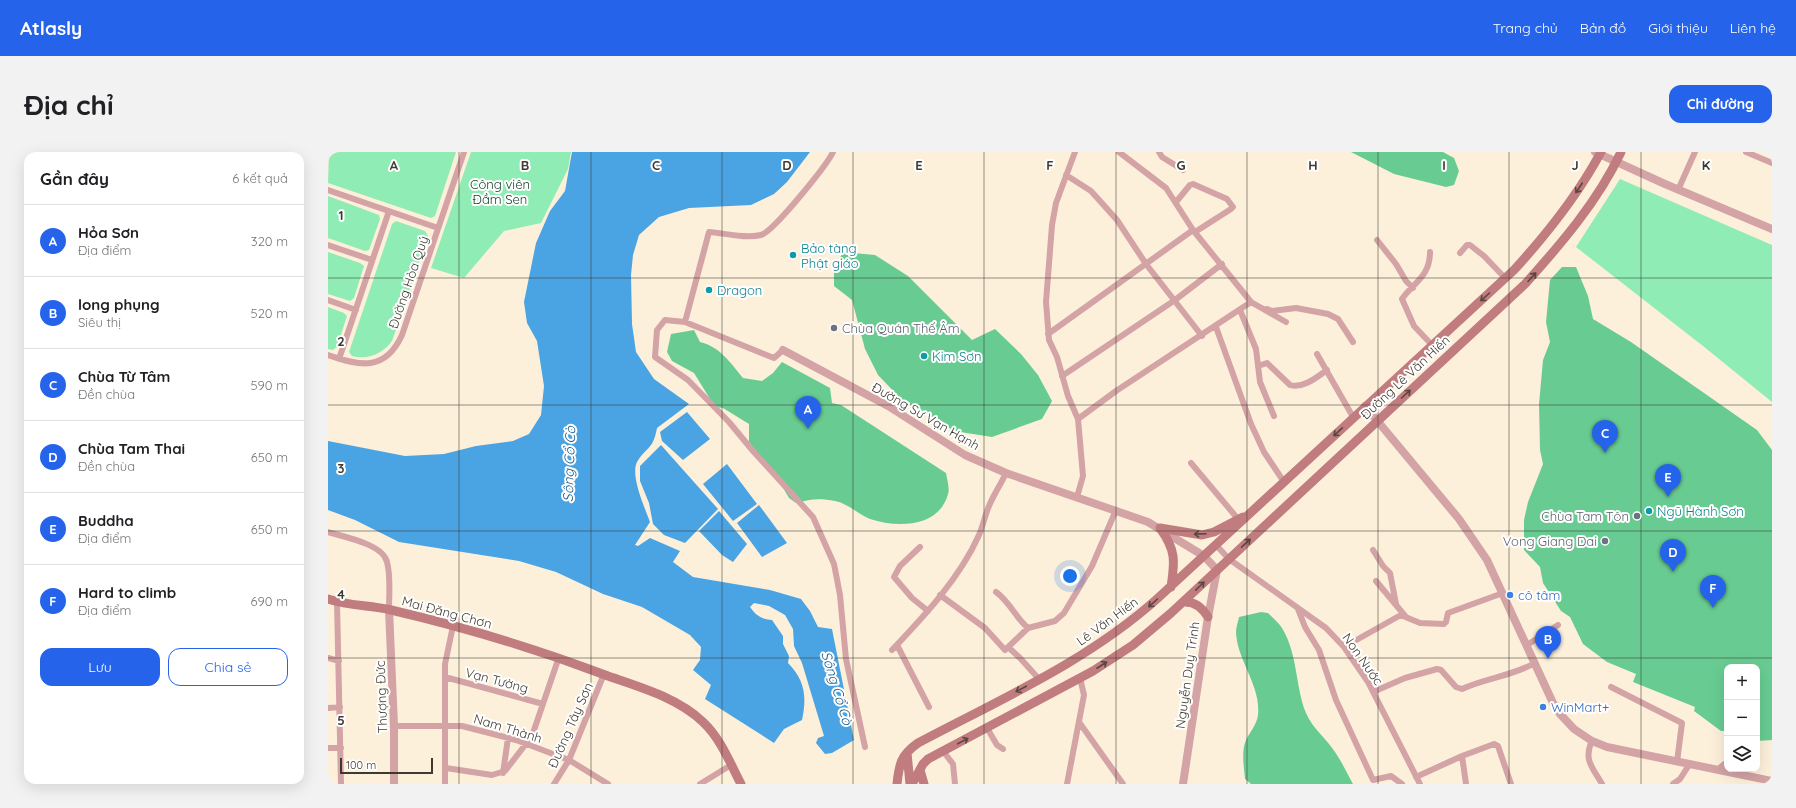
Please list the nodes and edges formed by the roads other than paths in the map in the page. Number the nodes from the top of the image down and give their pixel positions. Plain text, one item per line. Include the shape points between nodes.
1 (464, 152) edge
2 (833, 152) edge
3 (1075, 152) edge
4 (1119, 152) edge
5 (1159, 152) edge
6 (1621, 152) edge
7 (1695, 152) edge
8 (1746, 152) edge
9 (1598, 153) edge
10 (1616, 162) junction
11 (1772, 163) edge
12 (1183, 170) dead end
13 (1066, 174) junction
14 (328, 190) edge
15 (1678, 190) junction
16 (1176, 202) junction
17 (389, 211) junction
18 (438, 228) junction
19 (1772, 229) edge
20 (1194, 231) junction
21 (1377, 240) dead end
22 (328, 245) edge
23 (1430, 252) dead end
24 (1460, 253) dead end
25 (372, 260) junction
26 (1146, 264) junction
27 (1222, 264) junction
28 (1506, 278) junction
29 (1413, 288) junction
30 (328, 300) edge
31 (1175, 300) junction
32 (1251, 302) junction
33 (1261, 308) junction
34 (356, 310) junction
35 (1240, 310) junction
36 (685, 322) junction
37 (1286, 322) dead end
38 (1216, 327) junction
39 (1048, 334) junction
40 (1202, 336) junction
41 (1353, 342) dead end
42 (1432, 345) junction
43 (783, 350) joint
44 (1317, 354) dead end
45 (328, 355) edge
46 (339, 359) junction
47 (1258, 366) junction
48 (1327, 370) junction
49 (1062, 376) junction
50 (1365, 406) junction
51 (1274, 416) dead end
52 (1353, 417) junction
53 (1078, 419) junction
54 (1377, 420) junction
55 (1191, 463) dead end
56 (1006, 473) junction
57 (1284, 482) junction
58 (1076, 496) junction
59 (1116, 510) junction
60 (1249, 514) junction
61 (1238, 519) junction
62 (1160, 528) junction
63 (328, 532) edge
64 (1216, 545) junction
65 (920, 547) dead end
66 (1373, 550) dead end
67 (1204, 556) junction
68 (1229, 559) junction
69 (1217, 570) junction
70 (1376, 581) dead end
71 (1171, 587) junction
72 (996, 592) dead end
73 (1503, 593) junction
74 (940, 595) junction
75 (332, 600) edge
76 (1183, 602) junction
77 (1396, 604) junction
78 (389, 609) junction
79 (1298, 609) junction
80 (928, 611) junction
81 (1208, 617) junction
82 (1407, 617) junction
83 (1558, 624) dead end
84 (453, 626) junction
85 (1028, 628) junction
86 (1527, 645) junction
87 (1008, 647) junction
88 (1344, 647) junction
89 (559, 657) junction
90 (328, 658) edge
91 (339, 661) junction
92 (1535, 663) junction
93 (604, 674) junction
94 (445, 677) junction
95 (1080, 678) junction
96 (1039, 679) junction
97 (1611, 687) dead end
98 (1373, 692) junction
99 (543, 704) junction
100 (340, 707) junction
101 (929, 707) dead end
102 (328, 708) edge
103 (1079, 722) junction
104 (394, 726) junction
105 (445, 727) junction
106 (987, 728) junction
107 (508, 738) junction
108 (1592, 741) junction
109 (526, 744) junction
110 (865, 747) dead end
111 (328, 748) edge
112 (341, 748) junction
113 (1002, 749) dead end
114 (943, 751) junction
115 (907, 753) junction
116 (1462, 756) junction
117 (569, 760) junction
118 (1677, 762) junction
119 (1724, 764) edge
120 (731, 765) junction
121 (1689, 765) junction
122 (446, 768) junction
123 (920, 770) junction
124 (1717, 770) junction
125 (503, 773) junction
126 (1416, 777) junction
127 (1768, 782) edge
128 (341, 784) edge
129 (394, 784) edge
130 (445, 784) edge
131 (554, 784) edge
132 (608, 784) edge
133 (700, 784) edge
134 (741, 784) edge
135 (897, 784) edge
136 (911, 784) edge
137 (924, 784) edge
138 (955, 784) edge
139 (1067, 784) edge
140 (1124, 784) edge
141 (1183, 784) edge
142 (1402, 784) edge
143 (1420, 784) edge
144 (1466, 784) edge
145 (1511, 784) edge
146 (1602, 784) edge
147 (1673, 784) edge

1 - 18 street, Đường Hòa Quý
2 - 36 street via 820,174 762,235 741,236 709,232
3 - 13 street
4 - 16 street via 1166,188
5 - 12 street via 1162,157
6 - 10 main road, Đường Lê Văn Hiến
7 - 15 street
8 - 11 street
9 - 10 street
9 -> 28 main road, Đường Lê Văn Hiến via 1576,192 1545,236
10 - 15 street
54 -> 10 main road, Đường Lê Văn Hiến via 1526,284 1559,247
13 - 26 street via 1091,191 1117,220
13 - 39 street via 1052,225 1046,302
14 - 17 street
15 - 19 street
16 - 20 street
16 - 20 street via 1193,184 1231,202 1232,209
17 - 18 street
17 - 25 street
18 - 46 street, Đường Hòa Quý via 396,347 387,356 369,364 356,364
20 - 26 street
20 - 27 street
21 - 29 street
22 - 25 street
23 - 29 street via 1429,264 1421,280
24 - 28 street via 1470,245
25 - 34 street
26 - 31 street
26 - 39 street
27 - 31 street
27 - 32 street
28 -> 42 main road, Đường Lê Văn Hiến
29 - 42 street via 1402,299 1414,326
30 - 34 street
31 - 40 street
31 - 49 street
32 - 33 street
32 - 35 street
33 - 37 street
33 - 41 street via 1272,311 1296,308 1328,314 1338,319
34 - 46 street
35 - 38 street
35 - 47 street via 1254,342
36 - 43 street, Đường Sư Vạn Hạnh via 774,358
36 - 110 street via 665,320 657,330 655,357 688,380 813,516 834,564 840,595 846,659
38 - 40 street
38 - 57 street via 1251,424 1264,452
39 - 49 street
40 - 53 street
42 - 50 main road, Đường Lê Văn Hiến
43 - 56 street, Đường Sư Vạn Hạnh via 888,406 965,455
44 - 48 street
45 - 46 street, Đường Hòa Quý
47 - 48 street via 1267,363 1295,387 1308,383
47 - 51 street via 1261,388
48 - 52 street
49 - 53 street
50 - 52 main road, Đường Lê Văn Hiến
50 - 54 street
52 -> 57 main road, Đường Lê Văn Hiến
53 - 58 street via 1083,476
68 -> 54 main road, Đường Lê Văn Hiến
54 - 73 street via 1459,519 1487,560
55 - 61 street
56 - 58 street, Đường Sư Vạn Hạnh
56 - 74 street via 989,505 980,534
57 - 60 main road, Lê Văn Hiến
58 - 59 street, Đường Sư Vạn Hạnh
59 - 62 street, Đường Sư Vạn Hạnh
59 - 85 street via 1092,566 1064,613 1055,621
60 - 61 main road
60 - 64 main road, Lê Văn Hiến
61 -> 62 main road via 1214,532 1202,535
62 - 67 street, Đường Sư Vạn Hạnh
62 - 71 main road via 1170,542 1175,562
63 - 78 street via 367,544 380,551 386,558
64 - 67 main road, Lê Văn Hiến
64 - 68 street, Non Nước
65 - 80 street via 900,566 894,577 912,598
66 - 77 street via 1382,566 1390,573
67 - 69 street, Đường Sư Vạn Hạnh
67 - 71 main road, Lê Văn Hiến
68 - 69 main road, Đường Lê Văn Hiến
68 - 79 street, Non Nước
76 -> 69 main road, Đường Lê Văn Hiến
69 - 81 street, Nguyễn Duy Trinh
70 - 77 street
71 -> 96 main road, Lê Văn Hiến via 1115,634
72 - 85 street via 1006,600 1015,615
73 - 82 street via 1448,613 1444,624 1420,623
73 - 86 street
74 - 80 street
74 - 87 street via 984,628 1005,650
75 - 78 main road, Mai Đăng Chơn
75 - 91 street
76 - 81 main road via 1198,606
95 -> 76 main road via 1133,645
77 - 82 street
78 - 84 main road, Mai Đăng Chơn
78 - 104 street, Thượng Đức
79 - 88 street, Non Nước via 1326,628
79 - 142 street via 1319,650 1336,700 1373,780 1391,776
80 - 101 street via 894,648
81 - 141 street, Nguyễn Duy Trinh
82 - 88 street via 1399,616
83 - 86 street
84 - 89 main road, Mai Đăng Chơn
84 - 94 street, Vạn Tường via 445,664
85 - 87 street
86 - 92 street
87 - 96 street
88 - 98 street, Non Nước
89 - 93 main road, Mai Đăng Chơn
89 - 99 street
90 - 91 street
91 - 100 street
92 - 98 street via 1520,671 1462,689 1456,687 1441,670 1437,670 1405,678
92 - 108 street via 1560,714 1574,729
93 - 117 street, Đường Tây Sơn
93 - 120 main road, Mai Đăng Chơn via 649,690 691,713 717,738
94 - 99 street, Vạn Tường
94 - 105 street, Vạn Tường
95 - 103 street via 1084,695
95 - 106 main road
96 -> 115 main road, Lê Văn Hiến via 918,743
97 - 118 street via 1682,723
98 - 126 street, Non Nước
99 - 109 street via 532,736
100 - 102 street
100 - 112 street
103 - 139 street
103 - 140 street
104 - 105 street, Nam Thành
104 - 129 street, Thượng Đức
105 - 107 street, Nam Thành via 462,726
105 - 122 street, Vạn Tường
106 - 113 street
114 -> 106 main road
107 - 109 street, Nam Thành
107 - 125 street
108 - 118 street via 1607,747
108 - 146 street via 1587,751 1589,762
109 - 117 street, Nam Thành
109 - 125 street
111 - 112 street
112 - 128 street
114 - 123 main road via 928,759
114 - 138 street via 953,764
115 - 135 main road via 899,764
115 - 136 main road
116 - 126 street
116 - 144 street
116 - 145 street via 1496,745
117 - 131 street, Đường Tây Sơn
117 - 132 street, Nam Thành
118 - 121 street
119 - 124 street
120 - 133 street
120 - 134 main road, Mai Đăng Chơn
121 - 124 street
121 - 147 street via 1680,779
122 - 125 street via 487,775
122 - 130 street, Vạn Tường
123 - 136 main road
123 - 137 main road
124 - 127 street
126 - 143 street, Non Nước

